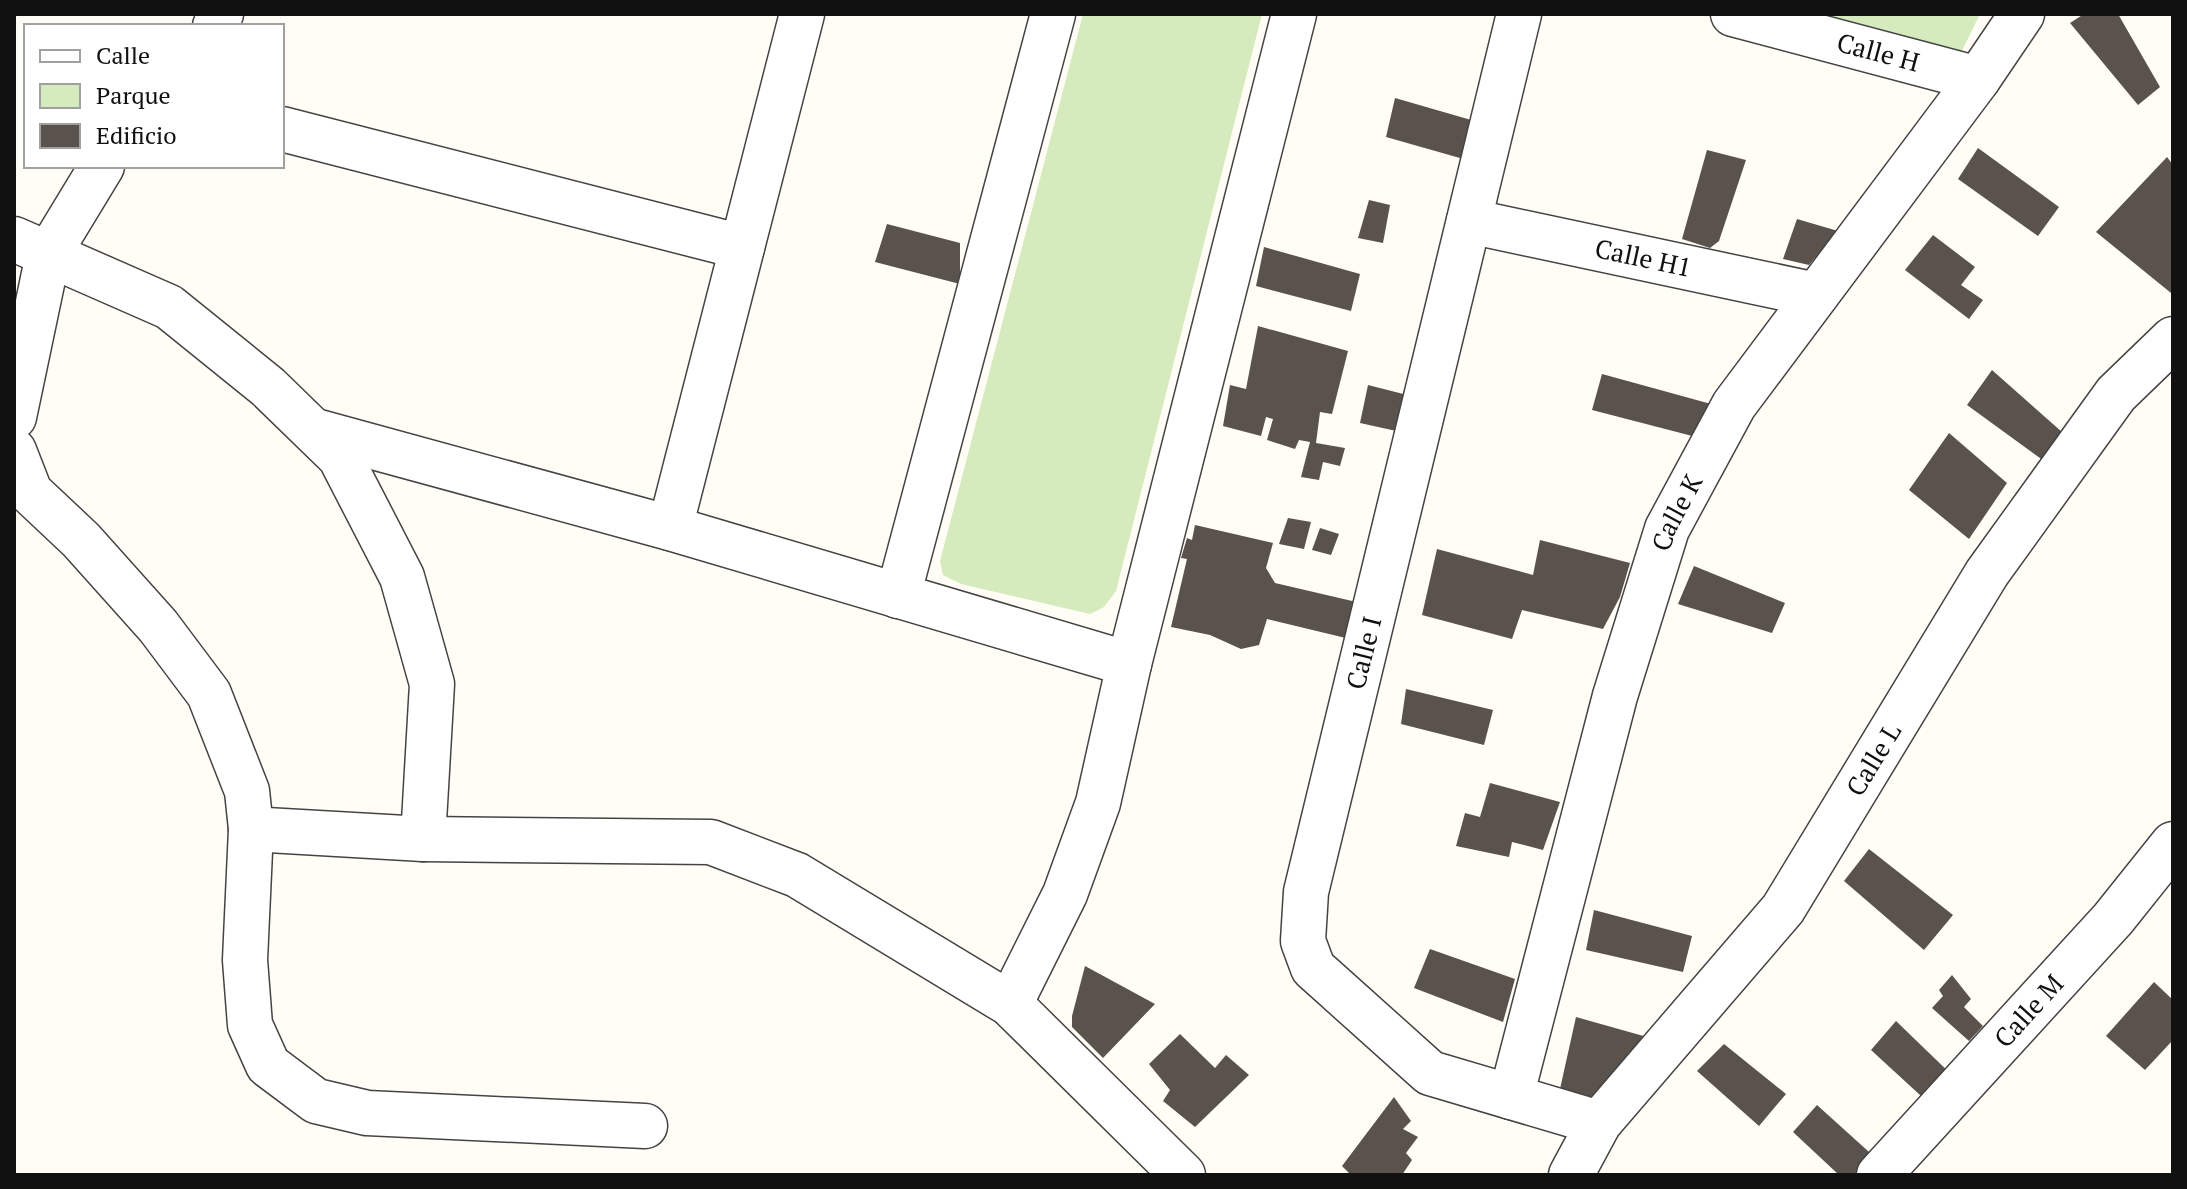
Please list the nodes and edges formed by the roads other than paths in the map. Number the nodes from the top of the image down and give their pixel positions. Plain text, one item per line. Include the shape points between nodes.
1 (802, 14) edge
2 (1053, 14) edge
3 (1294, 14) edge
4 (1519, 14) edge
5 (1733, 14) edge
6 (2022, 14) edge
7 (1978, 79) junction
8 (284, 130) edge
9 (100, 168) edge
10 (1469, 221) junction
11 (31, 247) edge
12 (742, 247) junction
13 (1816, 295) junction
14 (2173, 339) edge
15 (14, 417) edge
16 (315, 431) junction
17 (14, 451) edge
18 (670, 528) junction
19 (898, 596) junction
20 (1129, 664) junction
21 (251, 829) junction
22 (423, 839) junction
23 (2173, 844) edge
24 (1010, 1004) junction
25 (1511, 1097) junction
26 (1599, 1123) junction
27 (645, 1126) dead end
28 (1183, 1175) edge
29 (1571, 1175) edge
30 (1879, 1175) edge

1 - 12 street
2 - 19 street
3 - 20 street
4 - 10 street, Calle I
5 - 7 street, Calle H
6 - 7 street, Calle K
7 - 13 street, Calle K
8 - 12 street
9 - 11 street
10 - 13 street, Calle H1
10 - 25 street, Calle I via 1306,892 1303,941 1313,968 1430,1073
11 - 15 street
11 - 16 street via 169,307
12 - 18 street
13 - 25 street, Calle K via 1734,405 1667,529 1615,696
14 - 26 street, Calle L via 2116,394 1987,573 1783,909
16 - 18 street
16 - 22 street via 340,457 402,577 432,684
17 - 21 street via 30,492 158,626 209,694 247,791
18 - 19 street
19 - 20 street
20 - 24 street via 1098,803 1065,894
21 - 22 street
21 - 27 street via 245,960 250,1025 268,1065 316,1101 367,1113
22 - 24 street via 711,842 797,875
23 - 30 street, Calle M via 2113,919
24 - 28 street
25 - 26 street, Calle I
26 - 29 street, Calle L

